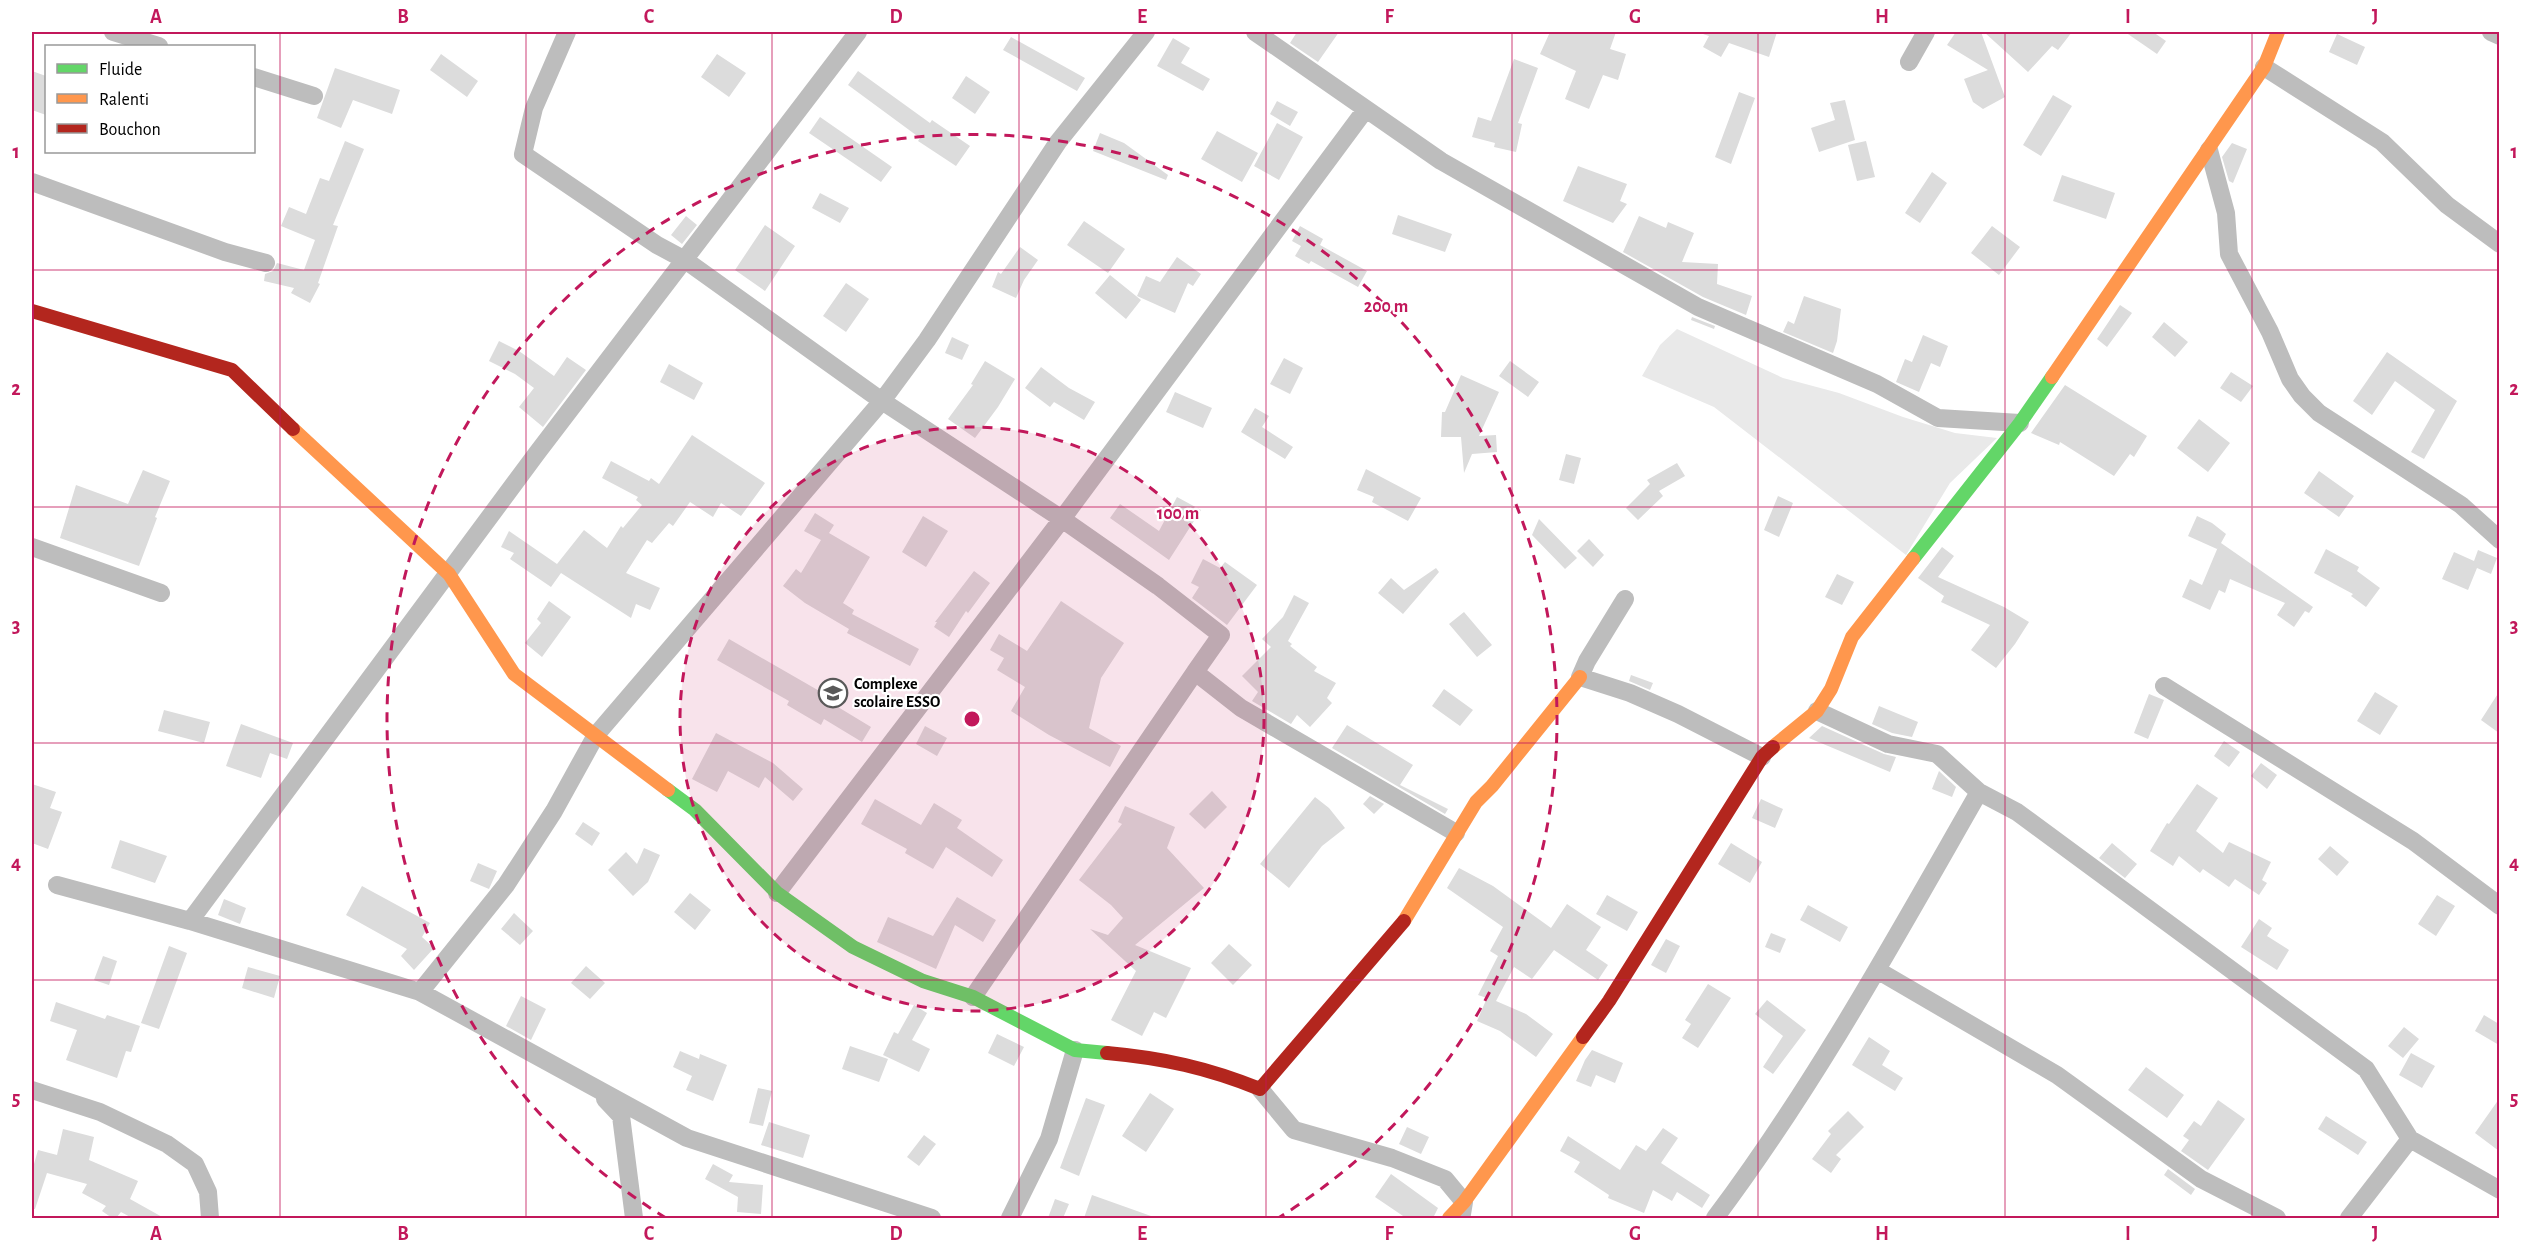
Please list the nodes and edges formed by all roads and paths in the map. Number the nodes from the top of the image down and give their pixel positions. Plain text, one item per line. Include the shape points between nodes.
1 (113, 32) edge
2 (567, 32) edge
3 (858, 32) edge
4 (1146, 32) edge
5 (1255, 32) edge
6 (1926, 32) edge
7 (2278, 32) edge
8 (2491, 32) edge
9 (2499, 36) edge
10 (156, 45) edge
11 (1909, 62) dead end
12 (2264, 67) junction
13 (255, 77) edge
14 (314, 96) dead end
15 (1366, 109) junction
16 (2209, 150) junction
17 (32, 182) edge
18 (2499, 244) edge
19 (685, 260) junction
20 (266, 263) dead end
21 (32, 311) edge
22 (882, 401) junction
23 (2020, 423) junction
24 (1062, 519) junction
25 (2499, 540) edge
26 (32, 547) edge
27 (449, 574) junction
28 (161, 593) dead end
29 (1625, 599) dead end
30 (1195, 672) junction
31 (1580, 677) junction
32 (2164, 686) dead end
33 (1817, 711) junction
34 (596, 735) junction
35 (1762, 757) junction
36 (1979, 792) junction
37 (1456, 833) junction
38 (57, 885) dead end
39 (777, 893) junction
40 (2499, 906) edge
41 (190, 921) junction
42 (1877, 970) junction
43 (420, 992) junction
44 (973, 997) junction
45 (1075, 1050) junction
46 (1260, 1089) junction
47 (32, 1090) edge
48 (598, 1091) junction
49 (2410, 1139) junction
50 (2499, 1190) edge
51 (1462, 1210) edge
52 (210, 1218) edge
53 (634, 1218) edge
54 (932, 1218) edge
55 (1010, 1218) edge
56 (1449, 1218) edge
57 (1715, 1218) edge
58 (2277, 1218) edge
59 (2349, 1218) edge

1 - 10 street
2 - 19 street via 534,108 523,154
3 - 19 street
4 - 22 street via 1058,142
5 - 15 street
6 - 11 street
7 - 12 street
8 - 9 street
12 - 16 street
12 - 18 street via 2382,141 2447,206
13 - 14 street
15 - 23 street via 1441,161 1698,307 1877,384 1938,418
15 - 24 street
16 - 23 street
16 - 25 street via 2226,213 2229,254 2302,396 2319,412 2462,505
17 - 20 street via 225,252
19 - 22 street
19 - 27 street
21 - 27 street via 232,370
22 - 24 street
22 - 34 street
23 - 33 street via 1852,637 1831,689
24 - 30 street via 1221,635
24 - 39 street
26 - 28 street
27 - 34 street via 514,674
27 - 41 street
29 - 31 street
30 - 37 street via 1241,708
30 - 44 street
31 - 35 street via 1650,702
31 - 37 street via 1476,802
32 - 40 street via 2413,841
33 - 35 street
33 - 36 street via 1888,744 1937,754
34 - 39 street via 695,810
34 - 43 street via 554,812 506,885
35 - 51 street via 1609,1001
36 - 42 street
36 - 49 street via 2017,812 2366,1069
37 - 46 street via 1405,920
38 - 41 street
39 - 44 street via 853,946 923,981
41 - 43 street
42 - 57 street via 1763,1155
42 - 58 street via 2057,1075 2201,1179
43 - 48 street
44 - 45 street
45 - 46 street via 1156,1057 1223,1074
45 - 55 street via 1049,1139
46 - 51 street via 1294,1130 1392,1158 1445,1179
47 - 52 street via 100,1112 167,1144 195,1164 208,1192
48 - 53 street via 621,1116
48 - 54 street via 687,1138
49 - 50 street
49 - 59 street
51 - 56 street

